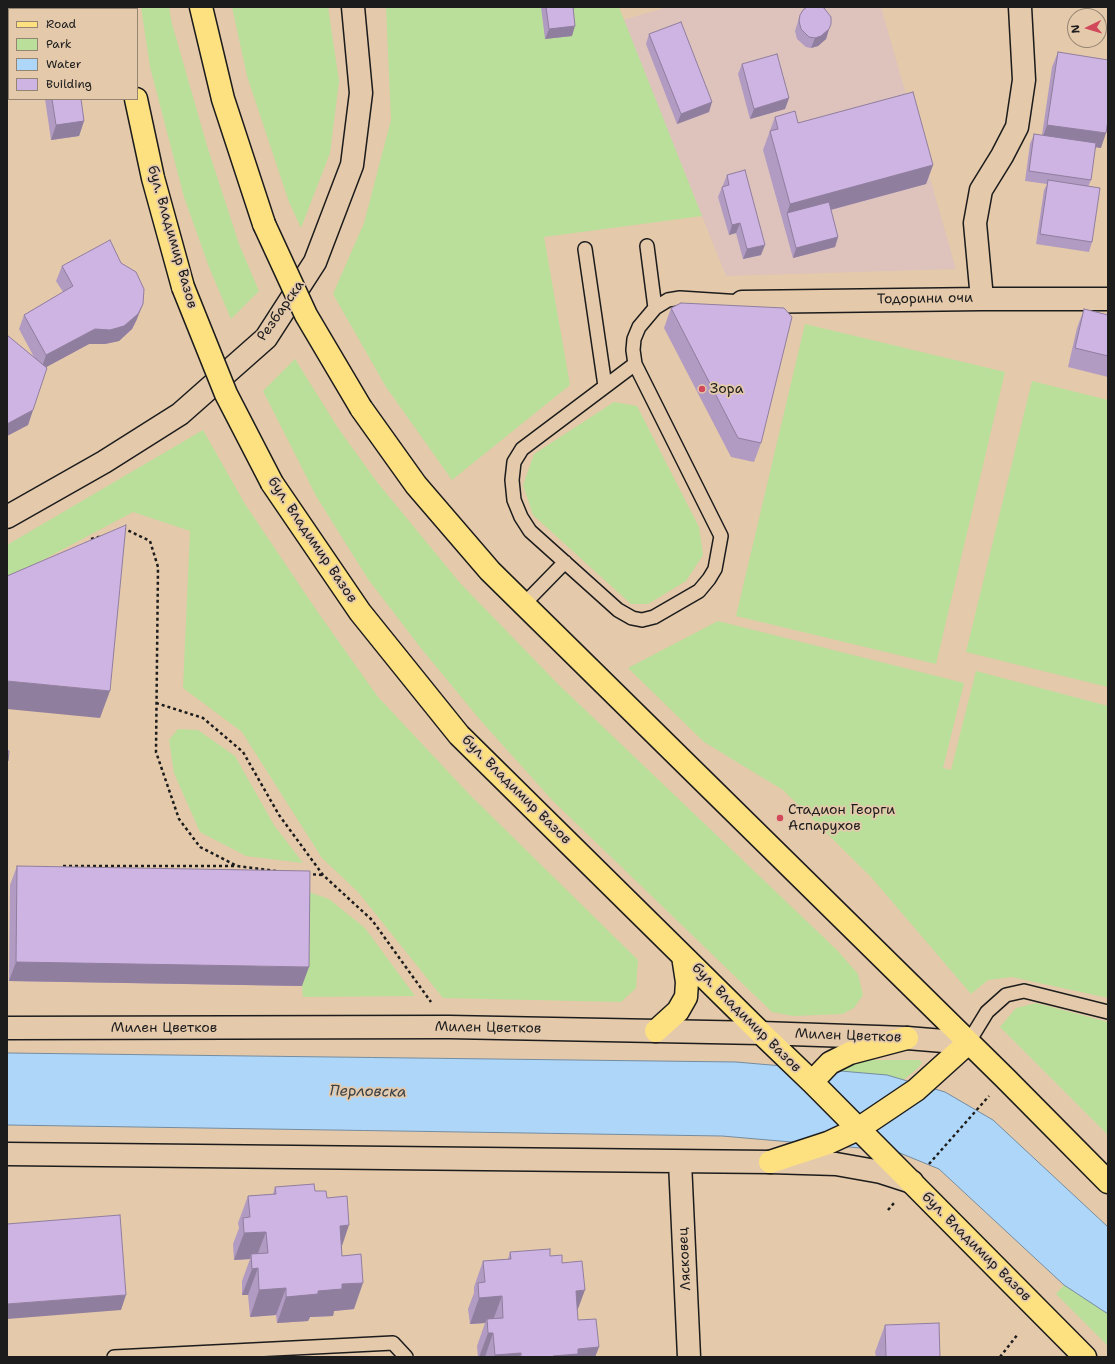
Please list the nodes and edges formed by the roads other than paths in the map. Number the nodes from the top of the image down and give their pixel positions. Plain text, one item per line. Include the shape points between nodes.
1 (201, 7) edge
2 (353, 7) edge
3 (1020, 7) edge
4 (136, 100) edge
5 (647, 246) dead end
6 (585, 250) dead end
7 (982, 299) junction
8 (1108, 299) edge
9 (742, 302) joint
10 (655, 308) junction
11 (635, 364) junction
12 (605, 386) junction
13 (7, 517) edge
14 (565, 562) junction
15 (524, 604) junction
16 (683, 956) junction
17 (1108, 1012) edge
18 (7, 1028) edge
19 (656, 1031) junction
20 (761, 1033) junction
21 (907, 1038) junction
22 (968, 1043) junction
23 (812, 1082) junction
24 (858, 1129) junction
25 (7, 1154) edge
26 (680, 1162) junction
27 (770, 1162) junction
28 (918, 1175) junction
29 (1108, 1182) edge
30 (114, 1357) edge
31 (406, 1357) edge
32 (689, 1357) edge
33 (1085, 1357) edge

1 - 15 main road, bridge via 224,100 264,224 306,315 361,408 416,485 490,571
2 - 13 street, Резбарска via 361,93 352,165 315,262 266,338 180,414 104,462
3 - 7 street via 1024,80 1017,127 981,190 975,223
4 - 16 main road, бул. Владимир Вазов, bridge via 153,178 183,287 226,394 272,483 360,612 459,734
5 - 10 lane
6 - 12 lane
7 - 8 street, Тодорини очи
7 - 9 street, Тодорини очи
9 - 10 lane via 680,298 668,300
10 - 11 lane via 639,327 634,339
11 - 12 lane
11 - 14 lane via 721,536 715,569 699,591 654,617 642,620 618,610
12 - 14 lane via 522,449 514,462 514,500 521,517 530,530
14 - 15 lane
15 - 22 main road
16 - 19 main road via 687,982 686,997 678,1012
16 - 20 main road, бул. Владимир Вазов
17 - 22 lane via 1024,990 1006,995 987,1012
18 - 19 street, Милен Цветков via 449,1027
19 - 20 street, Милен Цветков
20 - 21 street, Милен Цветков
20 - 23 main road, бул. Владимир Вазов
21 - 22 street, Милен Цветков
21 - 23 main road via 850,1053 830,1063
22 - 24 main road via 916,1090
22 - 29 main road
23 - 24 main road, бул. Владимир Вазов
24 - 27 main road via 828,1143
24 - 28 main road, бул. Владимир Вазов
25 - 26 street
26 - 27 street
26 - 32 street, Лясковец
27 - 28 street via 836,1164
28 - 33 main road, бул. Владимир Вазов
30 - 31 lane via 393,1343

